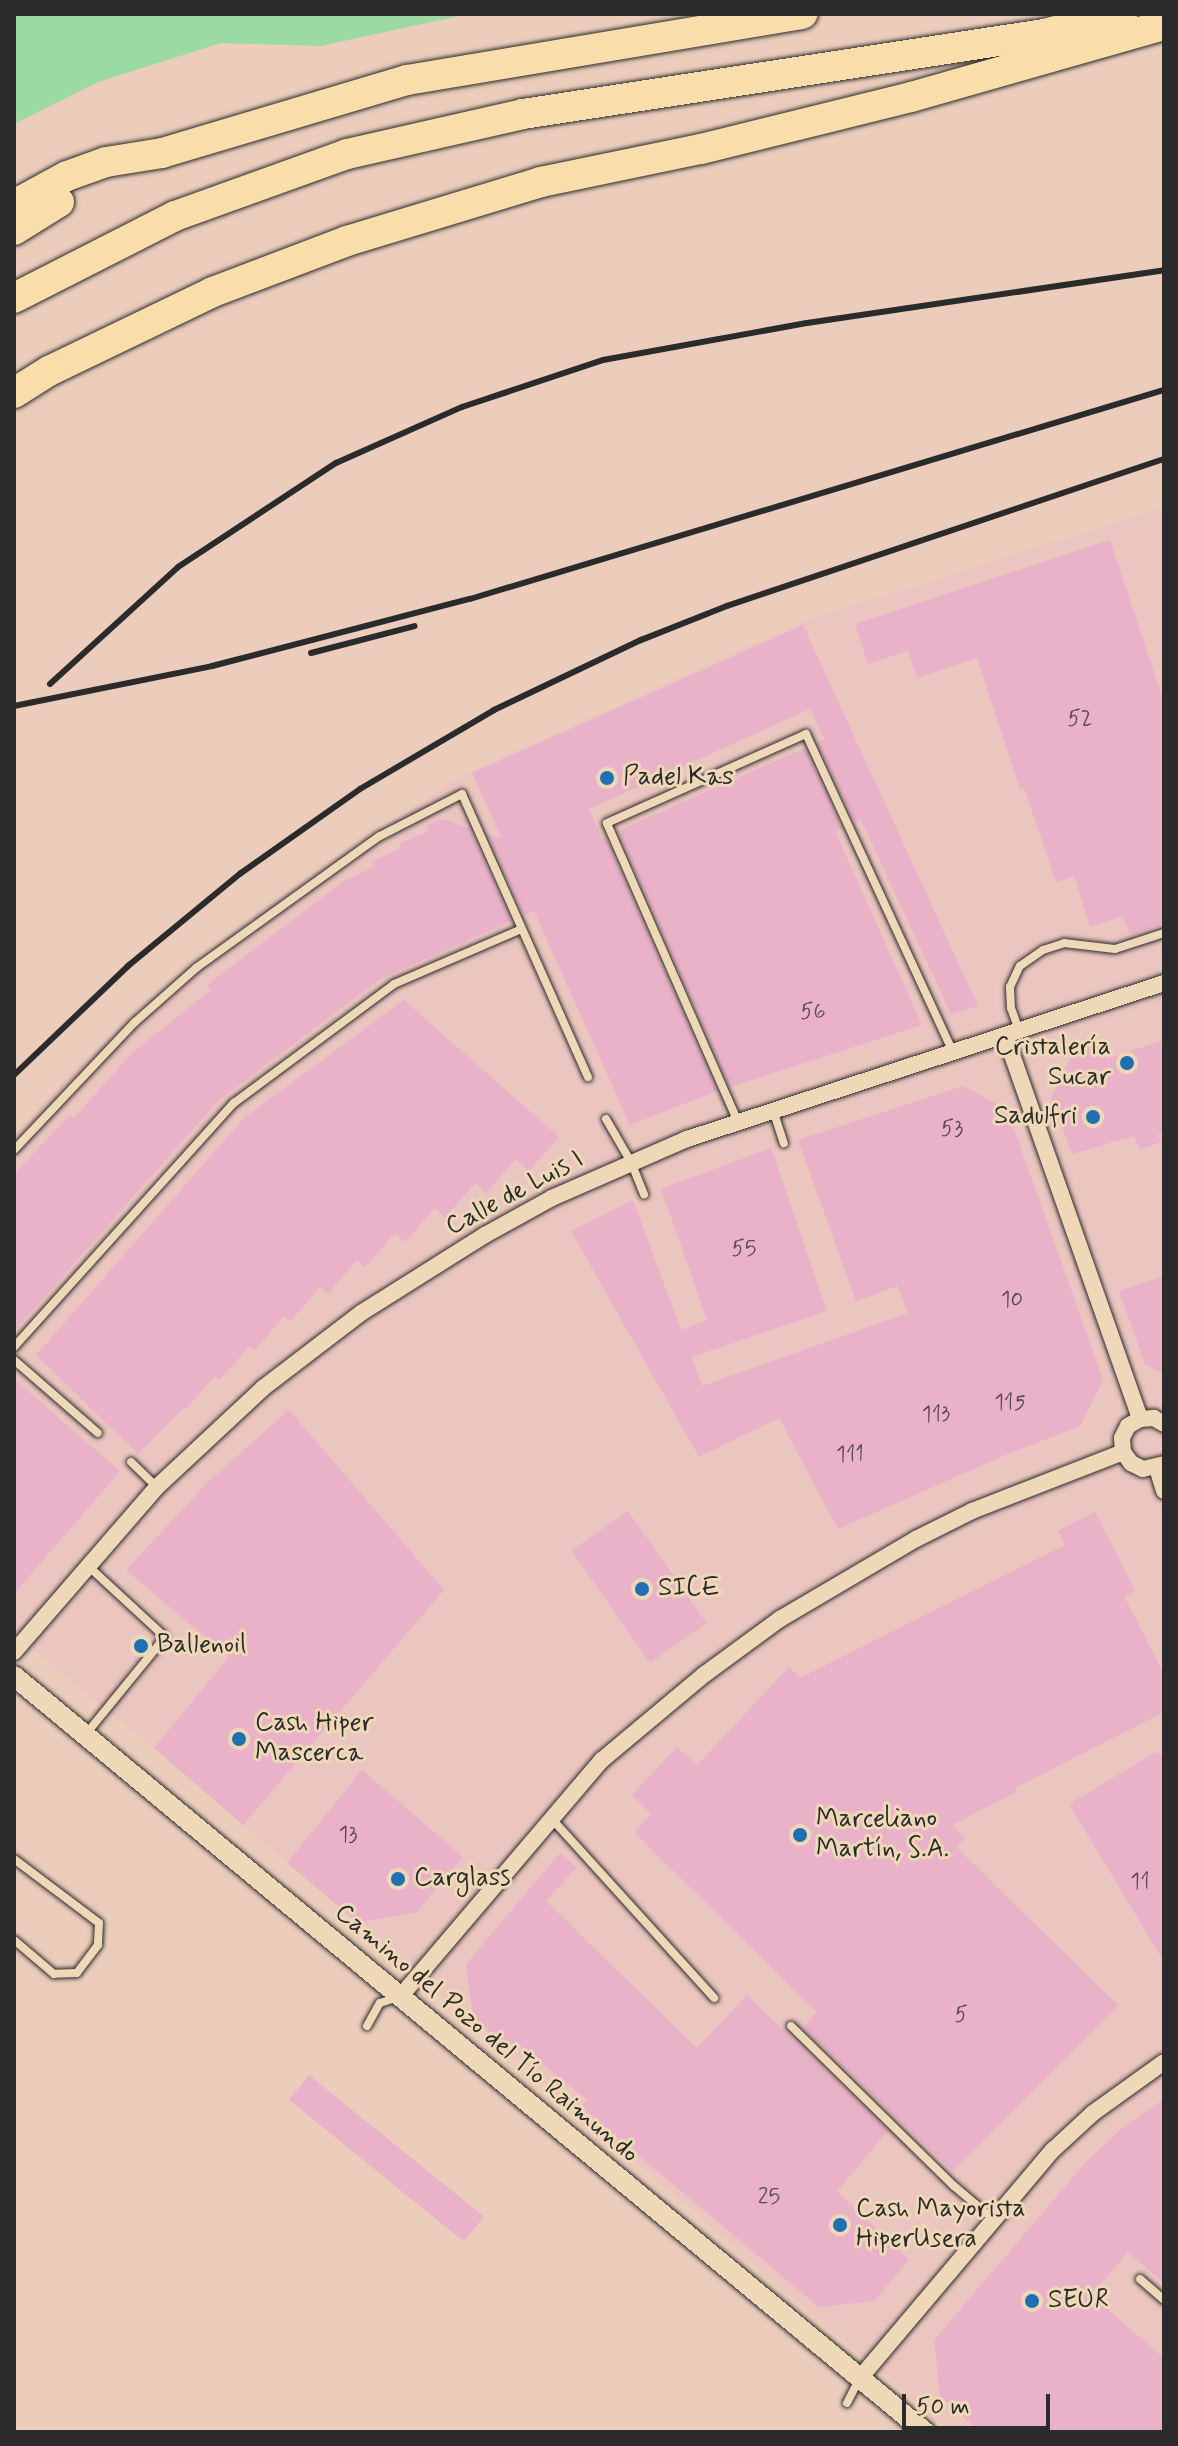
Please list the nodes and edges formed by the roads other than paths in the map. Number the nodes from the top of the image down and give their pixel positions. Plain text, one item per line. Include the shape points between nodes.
1 (803, 14) edge
2 (1122, 14) edge
3 (1164, 25) edge
4 (162, 153) junction
5 (14, 205) edge
6 (14, 230) edge
7 (14, 298) edge
8 (14, 393) edge
9 (522, 929) junction
10 (1164, 933) edge
11 (1164, 983) edge
12 (1012, 1033) junction
13 (953, 1052) junction
14 (588, 1077) dead end
15 (773, 1110) junction
16 (606, 1119) dead end
17 (738, 1122) junction
18 (784, 1143) dead end
19 (14, 1150) edge
20 (631, 1162) junction
21 (644, 1194) dead end
22 (14, 1347) edge
23 (14, 1360) edge
24 (1140, 1419) junction
25 (1164, 1424) edge
26 (98, 1433) dead end
27 (1123, 1452) junction
28 (131, 1462) dead end
29 (1161, 1466) edge
30 (157, 1487) junction
31 (1164, 1491) edge
32 (87, 1565) junction
33 (14, 1652) edge
34 (14, 1676) edge
35 (85, 1735) junction
36 (550, 1817) junction
37 (14, 1859) edge
38 (14, 1940) edge
39 (400, 1997) junction
40 (714, 1998) dead end
41 (367, 2026) dead end
42 (791, 2026) dead end
43 (1164, 2062) edge
44 (993, 2219) junction
45 (1140, 2279) dead end
46 (1164, 2300) edge
47 (860, 2378) junction
48 (847, 2403) dead end
49 (925, 2432) edge

1 - 4 highway via 407,80
2 - 7 highway via 1044,34 523,114 347,154 175,216
3 - 8 highway via 911,97 541,182 347,241 213,292
4 - 5 highway via 106,162
4 - 6 highway
9 - 14 lane
9 - 19 lane via 462,794 380,836 196,968 135,1022
9 - 22 lane via 394,984 234,1103
10 - 12 lane via 1115,949 1064,943 1043,950 1020,966 1010,987
11 - 12 street, Calle de Luis I
12 - 13 street, Calle de Luis I
12 - 24 street
13 - 15 street, Calle de Luis I
13 - 17 lane via 806,734 607,823
15 - 17 street, Calle de Luis I
15 - 18 lane
16 - 20 lane
17 - 20 street, Calle de Luis I
20 - 21 lane
20 - 30 street, Calle de Luis I via 485,1235 361,1313 263,1388
23 - 26 lane
24 - 25 street
24 - 27 street via 1128,1426
27 - 29 street via 1143,1469
27 - 36 street via 972,1511 780,1619 602,1760
28 - 30 lane
29 - 31 street
30 - 32 street, Calle de Luis I
32 - 33 street, Calle de Luis I
32 - 35 lane via 165,1637
34 - 35 street, Camino del Pozo del Tío Raimundo
35 - 39 street, Camino del Pozo del Tío Raimundo
36 - 39 street
36 - 40 lane
37 - 38 lane via 99,1923 98,1945 77,1973 54,1974
39 - 41 lane via 380,2003
39 - 47 street, Camino del Pozo del Tío Raimundo
42 - 44 lane
43 - 44 street via 1093,2113
44 - 47 street
45 - 46 lane
47 - 48 lane
47 - 49 street, Camino del Pozo del Tío Raimundo

